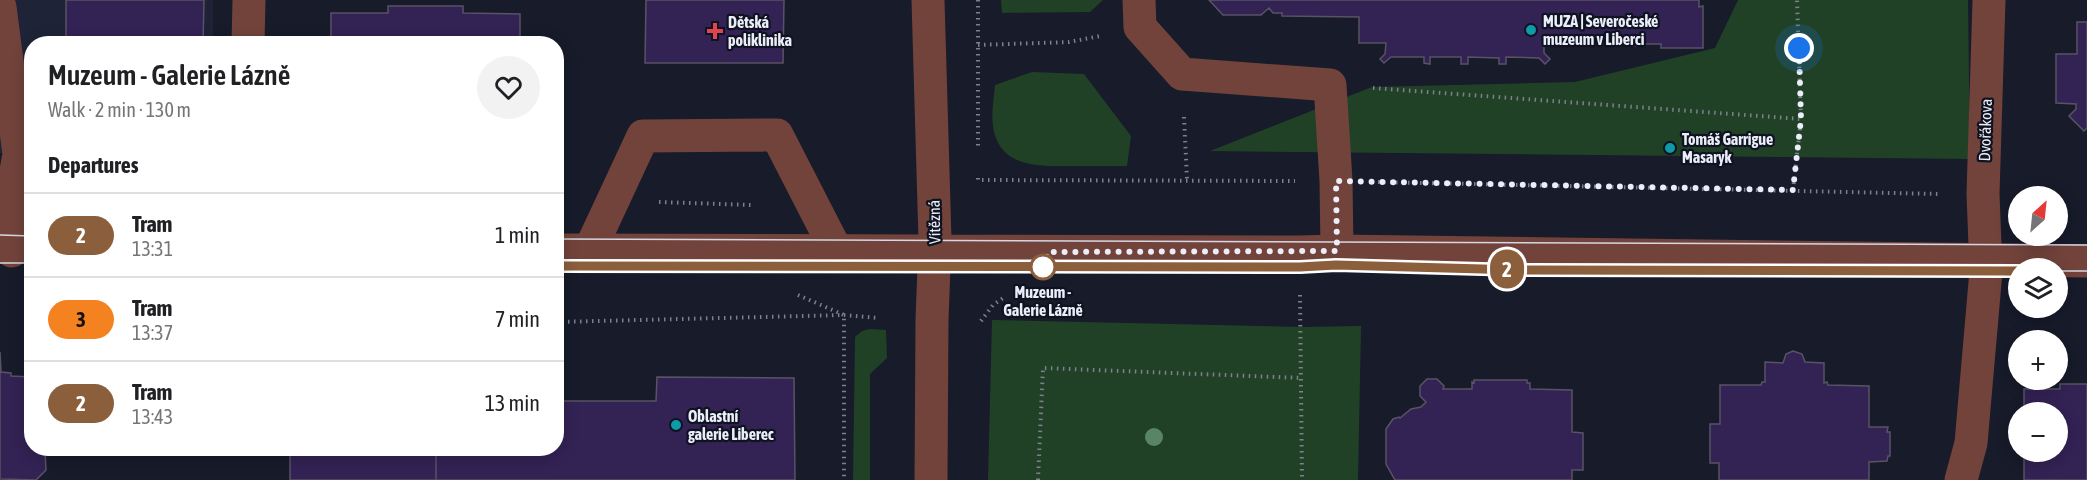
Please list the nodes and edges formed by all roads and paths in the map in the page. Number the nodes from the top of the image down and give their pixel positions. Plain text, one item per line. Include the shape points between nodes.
1 (249, 0) edge
2 (928, 0) edge
3 (978, 0) edge
4 (1139, 0) edge
5 (1797, 0) edge
6 (1989, 0) edge
7 (0, 7) edge
8 (248, 36) edge
9 (1085, 40) dead end
10 (978, 45) junction
11 (1182, 74) junction
12 (1330, 85) junction
13 (1801, 119) junction
14 (978, 157) dead end
15 (978, 168) dead end
16 (1187, 179) junction
17 (1336, 181) junction
18 (1793, 190) junction
19 (1949, 194) dead end
20 (564, 199) edge
21 (614, 201) junction
22 (814, 207) junction
23 (564, 250) edge
24 (836, 250) junction
25 (15, 251) edge
26 (592, 251) junction
27 (1337, 251) junction
28 (935, 252) junction
29 (1986, 261) junction
30 (2087, 261) edge
31 (1300, 291) dead end
32 (795, 293) dead end
33 (844, 315) junction
34 (879, 318) dead end
35 (564, 322) edge
36 (1302, 378) junction
37 (844, 480) edge
38 (931, 480) edge
39 (1038, 480) edge
40 (1302, 480) edge
41 (1961, 480) edge

1 - 8 street
2 - 28 street, Vítězná
3 - 10 path
4 - 11 street via 1140,27
5 - 13 path
6 - 29 street, Dvořákova via 1983,194
7 - 25 street via 19,154 13,188
9 - 10 path
10 - 14 path
11 - 12 street
11 - 16 path
12 - 13 path
12 - 17 street
13 - 18 path
15 - 16 path via 978,180
16 - 17 path
17 - 18 path
17 - 27 street
18 - 19 path
20 - 21 path
21 - 22 path
21 - 22 street via 644,136 777,135
21 - 26 street
22 - 24 street
23 - 26 street
24 - 26 street
24 - 28 street
27 - 28 street
27 - 29 street
28 - 38 street, Vítězná
29 - 30 street
29 - 41 street, Dvořákova via 1971,443
31 - 36 path
32 - 33 path
33 - 34 path
33 - 35 path
33 - 37 path
36 - 39 path via 1043,368
36 - 40 path

